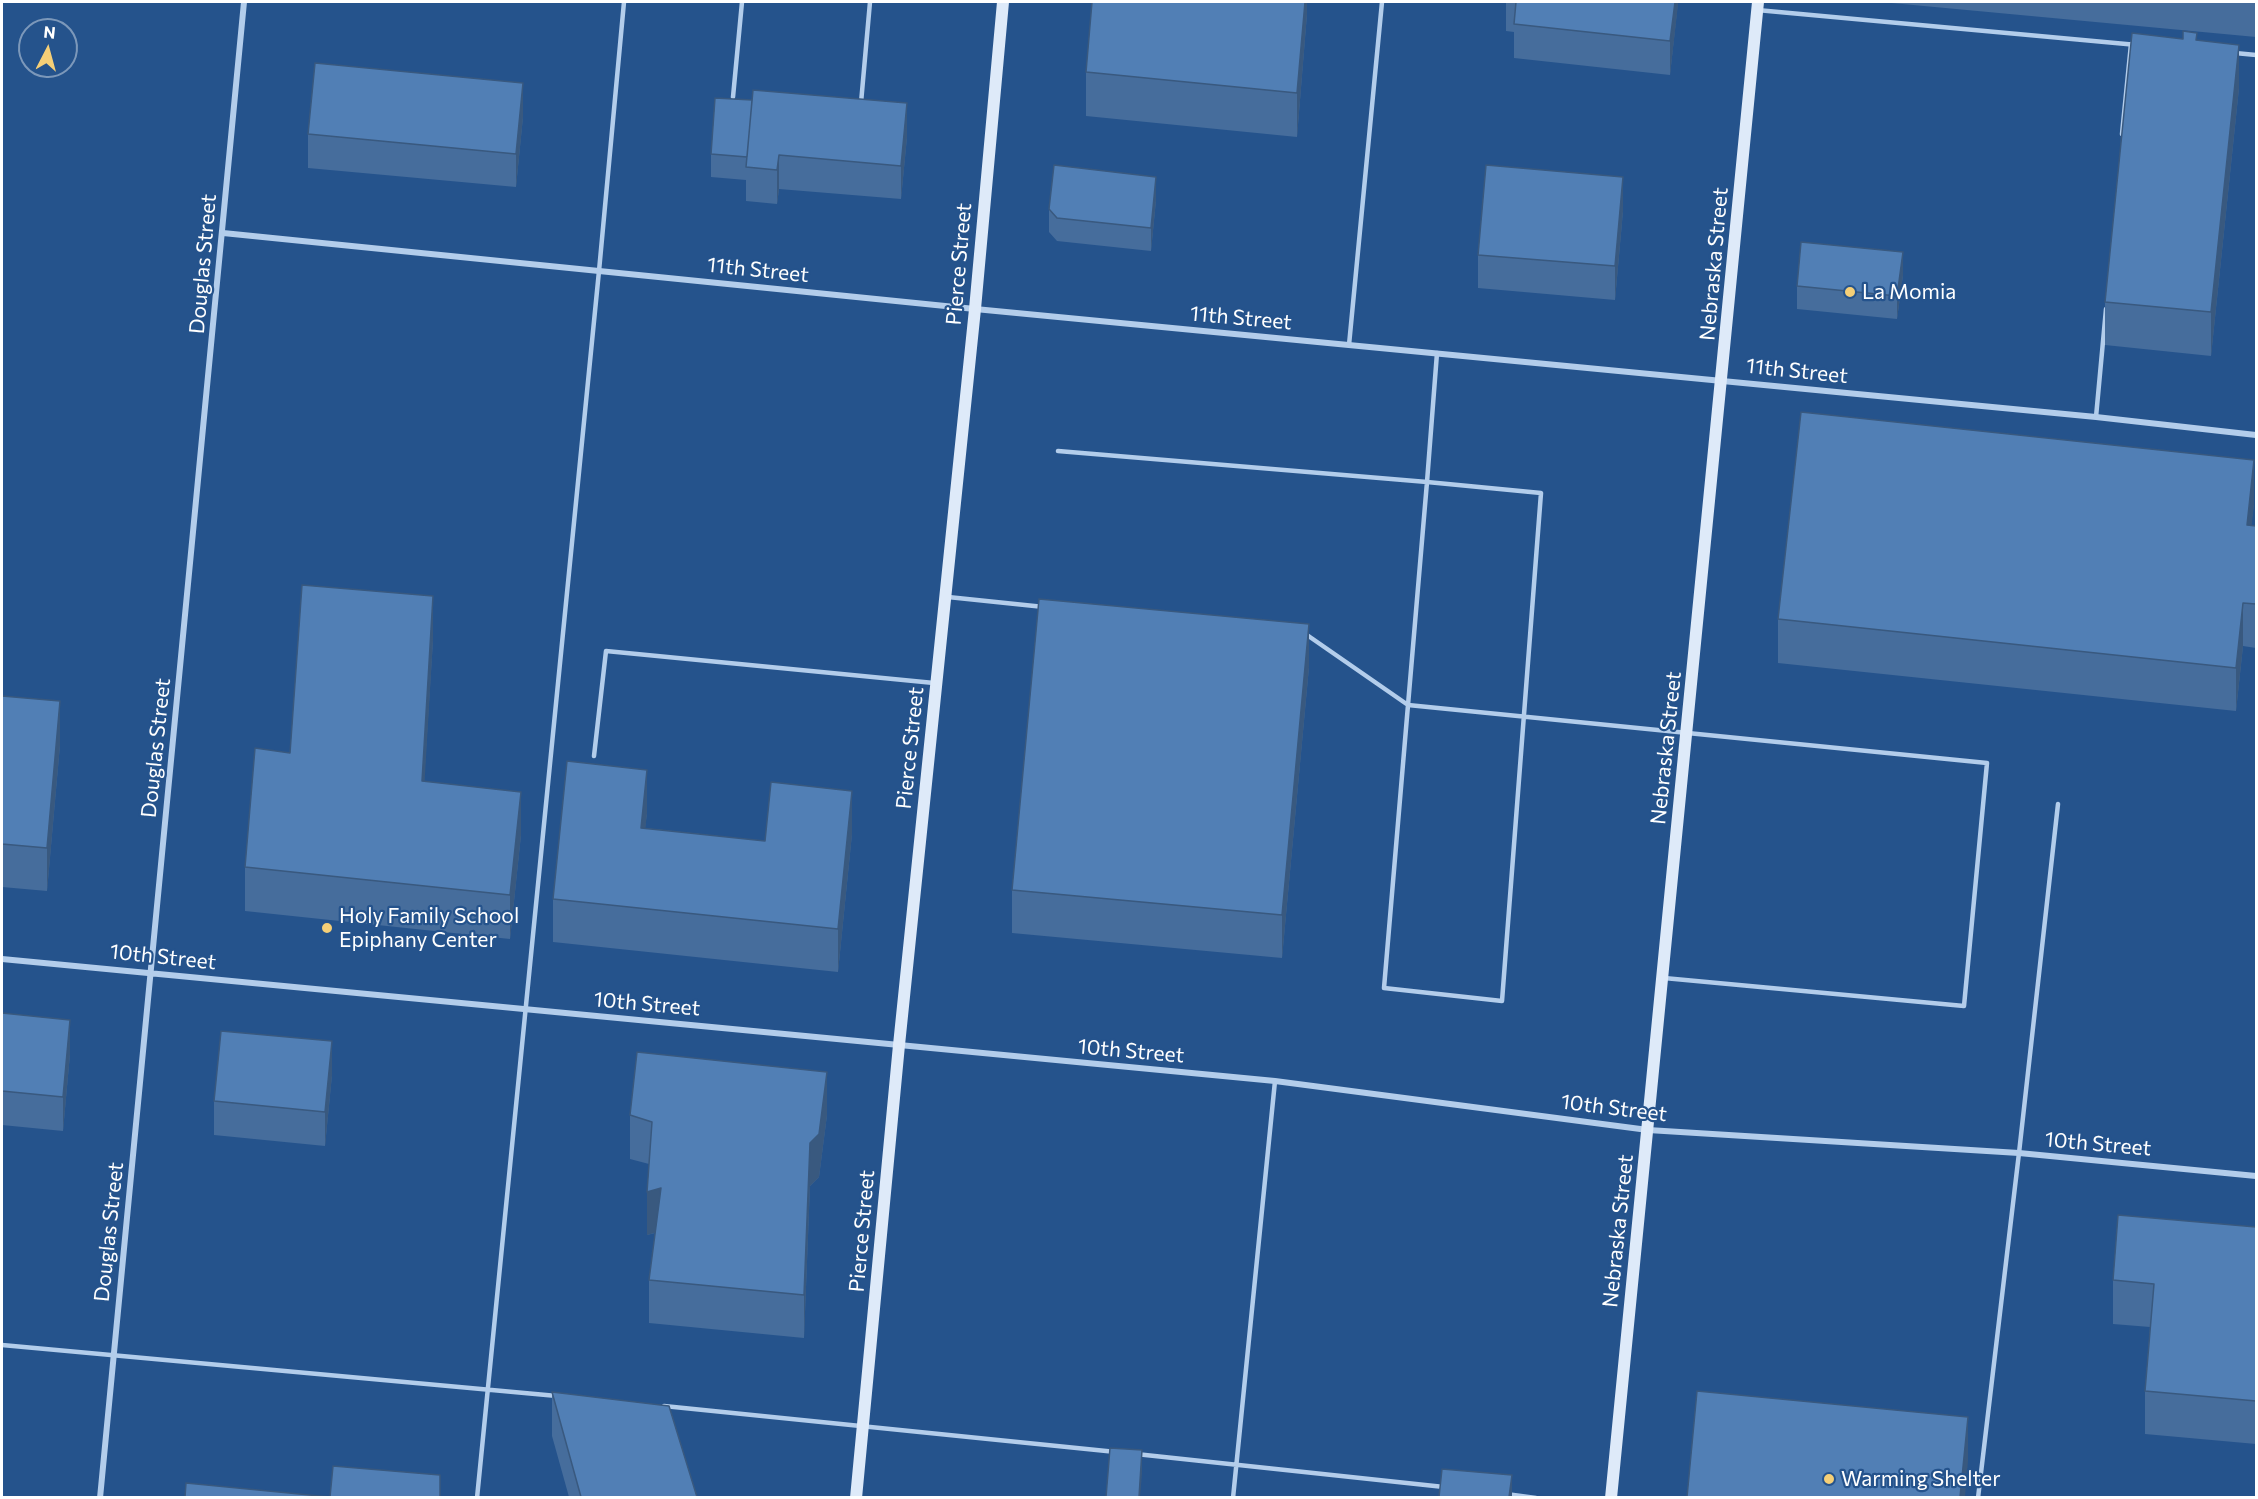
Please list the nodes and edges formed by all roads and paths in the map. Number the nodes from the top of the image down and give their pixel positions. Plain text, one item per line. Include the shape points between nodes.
1 (244, 2) edge
2 (624, 2) edge
3 (742, 2) edge
4 (870, 2) edge
5 (1003, 2) edge
6 (1383, 2) edge
7 (1758, 6) edge
8 (2131, 44) junction
9 (2142, 45) edge
10 (2234, 53) edge
11 (2256, 55) edge
12 (733, 97) edge
13 (861, 105) edge
14 (2122, 137) edge
15 (223, 233) junction
16 (599, 271) junction
17 (2107, 301) edge
18 (975, 309) junction
19 (1349, 345) junction
20 (1437, 353) junction
21 (1722, 381) junction
22 (2096, 417) junction
23 (2256, 435) edge
24 (1058, 451) dead end
25 (1426, 482) junction
26 (945, 597) junction
27 (1050, 608) edge
28 (1296, 633) edge
29 (937, 683) junction
30 (1408, 705) junction
31 (1524, 716) junction
32 (1687, 731) junction
33 (594, 756) dead end
34 (2058, 804) dead end
35 (2, 958) edge
36 (151, 973) junction
37 (1663, 978) junction
38 (524, 1009) junction
39 (899, 1045) junction
40 (1275, 1081) junction
41 (1648, 1130) junction
42 (2019, 1153) junction
43 (2256, 1176) edge
44 (2, 1345) edge
45 (113, 1357) junction
46 (486, 1390) junction
47 (569, 1397) edge
48 (663, 1406) edge
49 (863, 1425) junction
50 (1120, 1452) edge
51 (1131, 1454) edge
52 (1237, 1465) junction
53 (1455, 1489) edge
54 (1501, 1494) edge
55 (100, 1497) edge
56 (477, 1497) edge
57 (856, 1497) edge
58 (1233, 1497) edge
59 (1536, 1497) edge
60 (1611, 1497) edge
61 (1978, 1497) edge

1 - 15 street, Douglas Street
2 - 16 lane
3 - 12 lane
4 - 13 lane
5 - 18 main road, Pierce Street
6 - 19 lane
7 - 8 lane
7 - 21 main road, Nebraska Street
8 - 9 lane
8 - 14 lane
10 - 11 lane
15 - 16 street, 11th Street
15 - 36 street, Douglas Street
16 - 18 street, 11th Street
16 - 38 lane
17 - 22 lane
18 - 19 street, 11th Street
18 - 26 main road, Pierce Street
19 - 20 street, 11th Street
20 - 21 street, 11th Street
20 - 25 lane
21 - 22 street, 11th Street
21 - 32 main road, Nebraska Street
22 - 23 street, 11th Street
24 - 25 lane
25 - 30 lane
25 - 31 lane via 1541,493
26 - 27 lane
26 - 29 main road, Pierce Street
28 - 30 lane via 1308,635
29 - 33 lane via 606,651
29 - 39 main road, Pierce Street
30 - 31 lane
30 - 31 lane via 1384,988 1502,1001
31 - 32 lane
32 - 37 main road, Nebraska Street
32 - 37 lane via 1987,763 1964,1006
34 - 42 lane
35 - 36 street, 10th Street
36 - 38 street, 10th Street
36 - 45 street, Douglas Street
37 - 41 main road, Nebraska Street
38 - 39 street, 10th Street
38 - 46 lane
39 - 40 street, 10th Street
39 - 49 main road, Pierce Street
40 - 41 street, 10th Street
40 - 52 lane
41 - 42 street, 10th Street
41 - 60 main road, Nebraska Street
42 - 43 street, 10th Street
42 - 61 lane
44 - 45 lane
45 - 46 lane
45 - 55 street, Douglas Street
46 - 47 lane
46 - 56 lane
48 - 49 lane
49 - 50 lane
49 - 57 main road, Pierce Street
51 - 52 lane
52 - 53 lane
52 - 58 lane
54 - 59 lane

